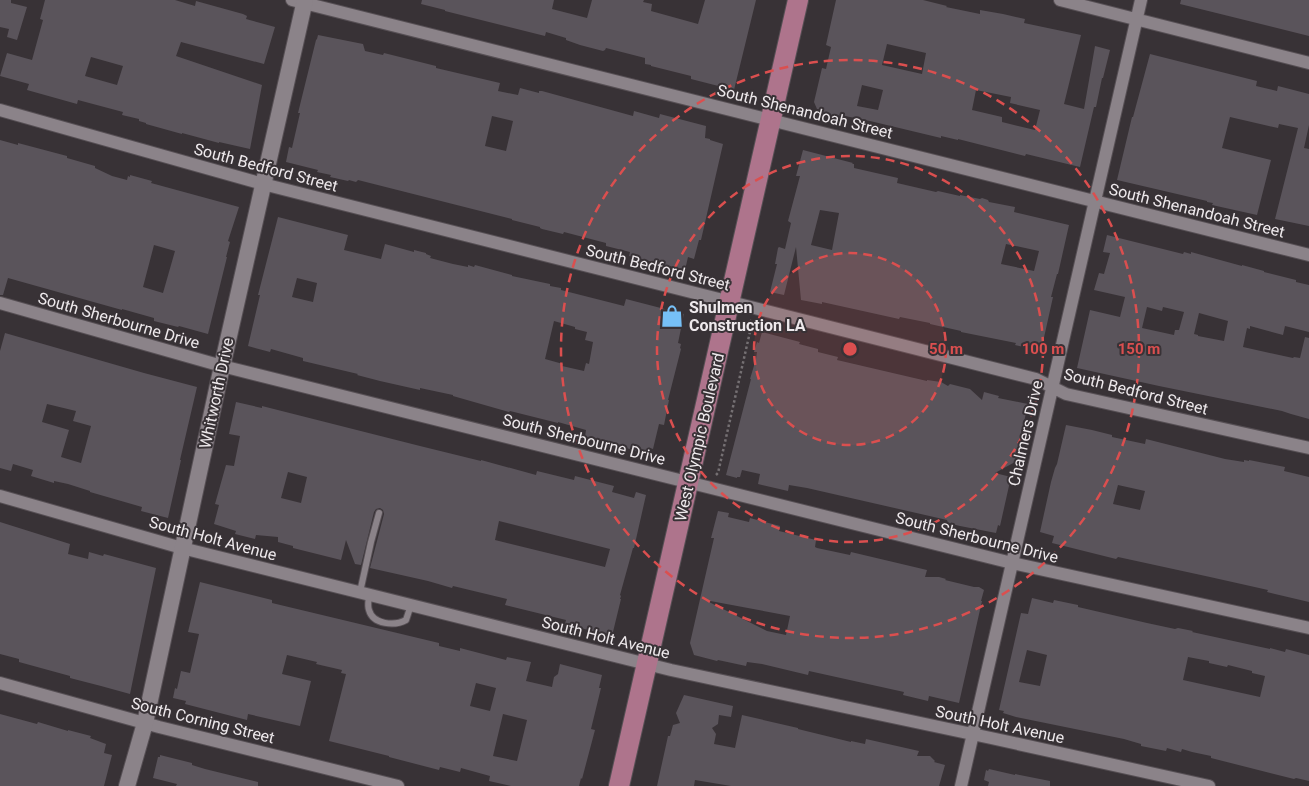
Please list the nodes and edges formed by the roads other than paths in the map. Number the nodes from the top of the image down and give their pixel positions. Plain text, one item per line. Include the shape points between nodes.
1 (798, 0) edge
2 (1060, 0) edge
3 (1141, 0) edge
4 (300, 1) edge
5 (1137, 19) junction
6 (1309, 64) edge
7 (0, 110) edge
8 (770, 120) junction
9 (263, 184) junction
10 (1094, 201) junction
11 (1309, 255) edge
12 (730, 302) junction
13 (0, 303) edge
14 (222, 366) junction
15 (1052, 387) junction
16 (1309, 448) edge
17 (688, 482) junction
18 (0, 496) edge
19 (379, 513) dead end
20 (182, 548) junction
21 (1012, 563) junction
22 (365, 593) junction
23 (411, 605) junction
24 (1309, 628) edge
25 (647, 664) junction
26 (0, 683) edge
27 (145, 723) junction
28 (973, 734) junction
29 (127, 786) edge
30 (398, 786) edge
31 (619, 786) edge
32 (961, 786) edge
33 (1209, 786) edge

1 - 8 main road, West Olympic Boulevard
2 - 5 street
3 - 5 street, Chalmers Drive
4 - 8 street, South Shenandoah Street
4 - 9 street, Whitworth Drive
5 - 6 street
5 - 10 street, Chalmers Drive
7 - 9 street, South Bedford Street
8 - 10 street, South Shenandoah Street
8 - 12 main road, West Olympic Boulevard
9 - 12 street, South Bedford Street
9 - 14 street, Whitworth Drive
10 - 11 street, South Shenandoah Street
10 - 15 street, Chalmers Drive
12 - 15 street, South Bedford Street via 1036,379
12 - 17 main road, West Olympic Boulevard
13 - 14 street, South Sherbourne Drive
14 - 17 street, South Sherbourne Drive
14 - 20 street, Whitworth Drive
15 - 16 street, South Bedford Street via 1066,394
15 - 21 street, Chalmers Drive
17 - 21 street, South Sherbourne Drive
17 - 25 main road, West Olympic Boulevard
18 - 20 street, South Holt Avenue
19 - 22 lane via 371,542
20 - 22 street, South Holt Avenue
20 - 27 street, Whitworth Drive
21 - 24 street, South Sherbourne Drive
21 - 28 street, Chalmers Drive
22 - 23 street, South Holt Avenue
22 - 23 lane via 369,613 382,622 401,623 406,620
23 - 25 street, South Holt Avenue
25 - 28 street, South Holt Avenue
25 - 31 main road, West Olympic Boulevard
26 - 27 street, South Corning Street
27 - 29 street, Whitworth Drive
27 - 30 street, South Corning Street
28 - 32 street, Chalmers Drive
28 - 33 street, South Holt Avenue

